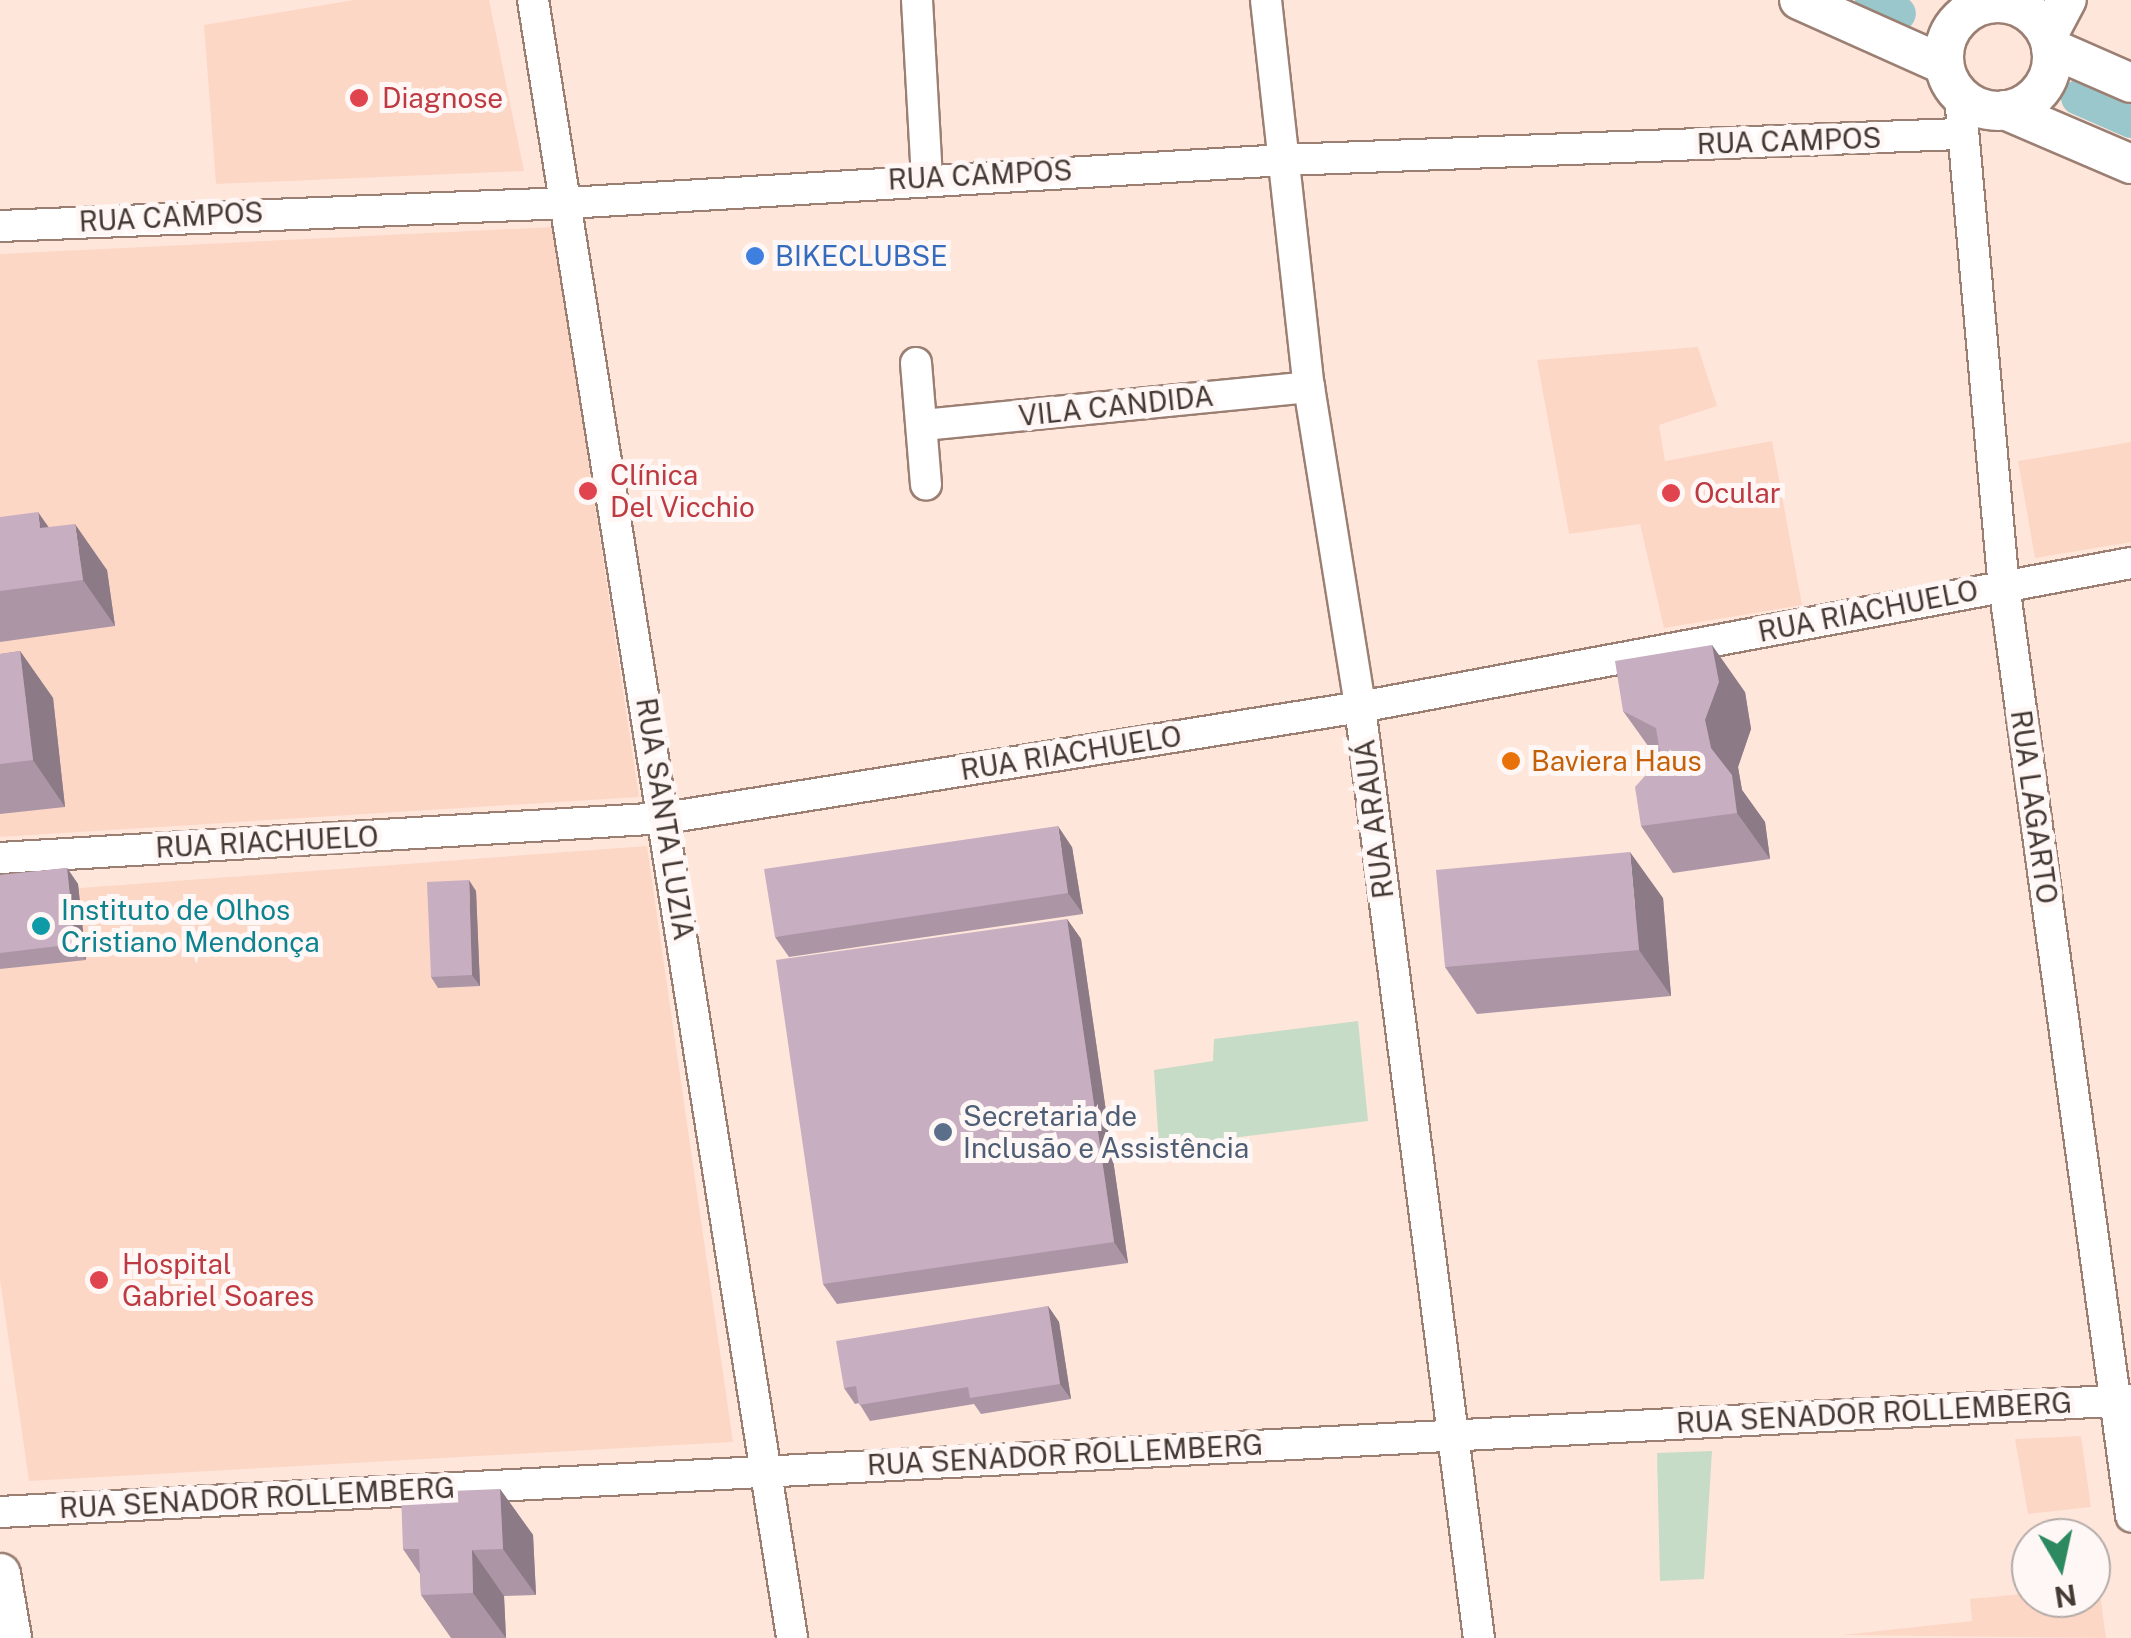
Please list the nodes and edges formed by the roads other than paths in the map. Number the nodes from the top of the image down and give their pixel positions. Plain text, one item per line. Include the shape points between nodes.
1 (533, 0) edge
2 (917, 0) edge
3 (1266, 0) edge
4 (1798, 0) edge
5 (2066, 0) edge
6 (2004, 1) edge
7 (1953, 8) edge
8 (2050, 41) junction
9 (1952, 81) junction
10 (2131, 84) edge
11 (2006, 110) junction
12 (1960, 134) junction
13 (1285, 160) junction
14 (2131, 164) edge
15 (926, 178) junction
16 (568, 202) junction
17 (0, 226) edge
18 (916, 363) dead end
19 (1309, 387) junction
20 (923, 426) junction
21 (926, 485) dead end
22 (2131, 564) edge
23 (2004, 585) junction
24 (1360, 707) junction
25 (666, 818) junction
26 (0, 858) edge
27 (2123, 1400) edge
28 (1450, 1436) junction
29 (765, 1470) junction
30 (0, 1512) edge
31 (2131, 1516) edge
32 (0, 1574) edge
33 (11, 1638) edge
34 (792, 1638) edge
35 (1479, 1638) edge

1 - 16 street, RUA SANTA LUZIA
2 - 15 street
3 - 13 street, RUA ARAUÁ
4 - 9 street
5 - 8 street
6 - 7 street
6 - 8 street via 2030,13
7 - 9 street via 1946,38
8 - 10 street
8 - 11 street via 2042,89
9 - 11 street via 1981,108
9 - 12 street, RUA LAGARTO
11 - 14 street
12 - 13 street, RUA CAMPOS
12 - 23 street, RUA LAGARTO
13 - 15 street, RUA CAMPOS
13 - 19 street, RUA ARAUÁ
15 - 16 street, RUA CAMPOS
16 - 17 street, RUA CAMPOS
16 - 25 street, RUA SANTA LUZIA
18 - 20 street
19 - 20 street, VILA CANDIDA
19 - 24 street, RUA ARAUÁ
20 - 21 street
22 - 23 street, RUA RIACHUELO
23 - 24 street, RUA RIACHUELO
23 - 27 street, RUA LAGARTO
24 - 25 street, RUA RIACHUELO
24 - 28 street, RUA ARAUÁ
25 - 26 street, RUA RIACHUELO
25 - 29 street, RUA SANTA LUZIA
27 - 28 street, RUA SENADOR ROLLEMBERG
27 - 31 street, RUA LAGARTO
28 - 29 street, RUA SENADOR ROLLEMBERG
28 - 35 street, RUA ARAUÁ
29 - 30 street, RUA SENADOR ROLLEMBERG
29 - 34 street, RUA SANTA LUZIA
32 - 33 main road

